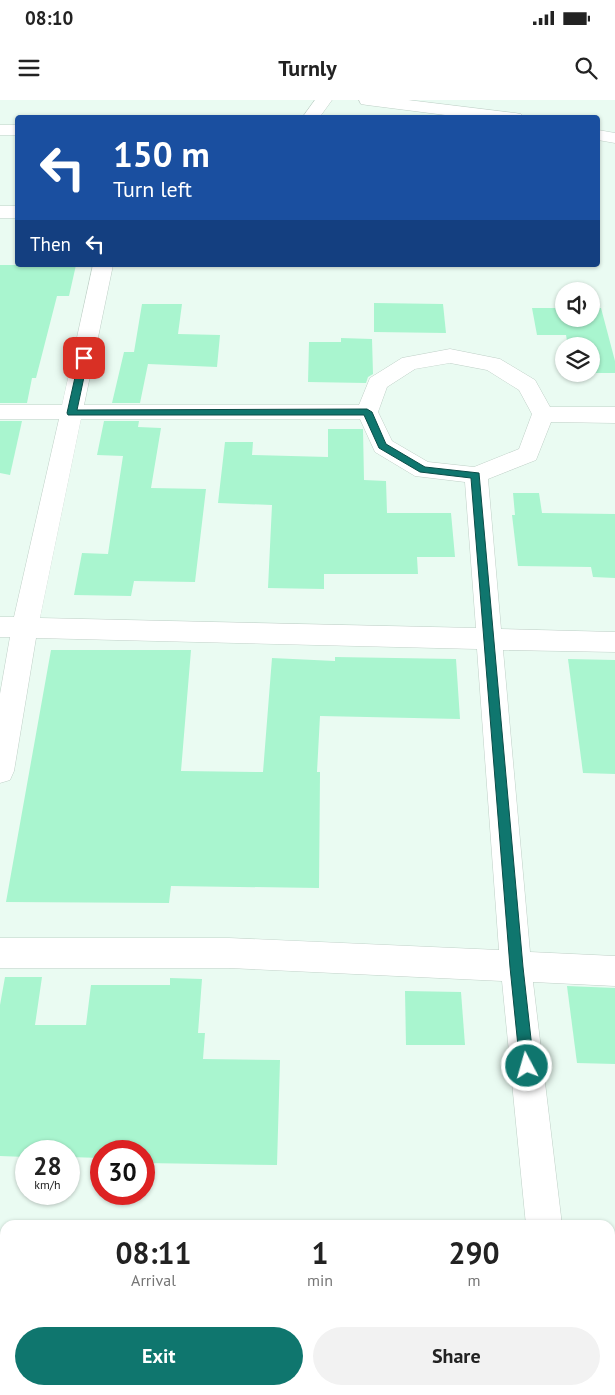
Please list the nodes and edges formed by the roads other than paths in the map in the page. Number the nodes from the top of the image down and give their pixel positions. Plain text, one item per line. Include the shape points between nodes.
1 (324, 100) edge
2 (367, 100) edge
3 (312, 115) edge
4 (490, 115) edge
5 (0, 130) edge
6 (15, 130) edge
7 (600, 135) edge
8 (615, 138) edge
9 (0, 212) edge
10 (15, 212) edge
11 (103, 267) edge
12 (0, 412) edge
13 (367, 412) junction
14 (72, 413) junction
15 (543, 414) junction
16 (615, 415) edge
17 (476, 475) junction
18 (0, 627) edge
19 (25, 627) junction
20 (489, 639) junction
21 (615, 642) edge
22 (0, 771) edge
23 (0, 953) edge
24 (516, 967) junction
25 (615, 970) edge
26 (543, 1220) edge

1 - 3 street
2 - 4 street
5 - 6 street
7 - 8 street
9 - 10 street
11 - 14 street
12 - 14 street
13 - 14 street
13 - 15 street via 378,383 409,363 450,356 493,364 521,380
13 - 17 street via 383,446 423,470
14 - 19 street
15 - 16 street
15 - 17 street via 528,454
17 - 20 street
18 - 19 street
19 - 20 street
19 - 22 street
20 - 21 street
20 - 24 street
23 - 24 street via 229,953
24 - 25 street
24 - 26 street

